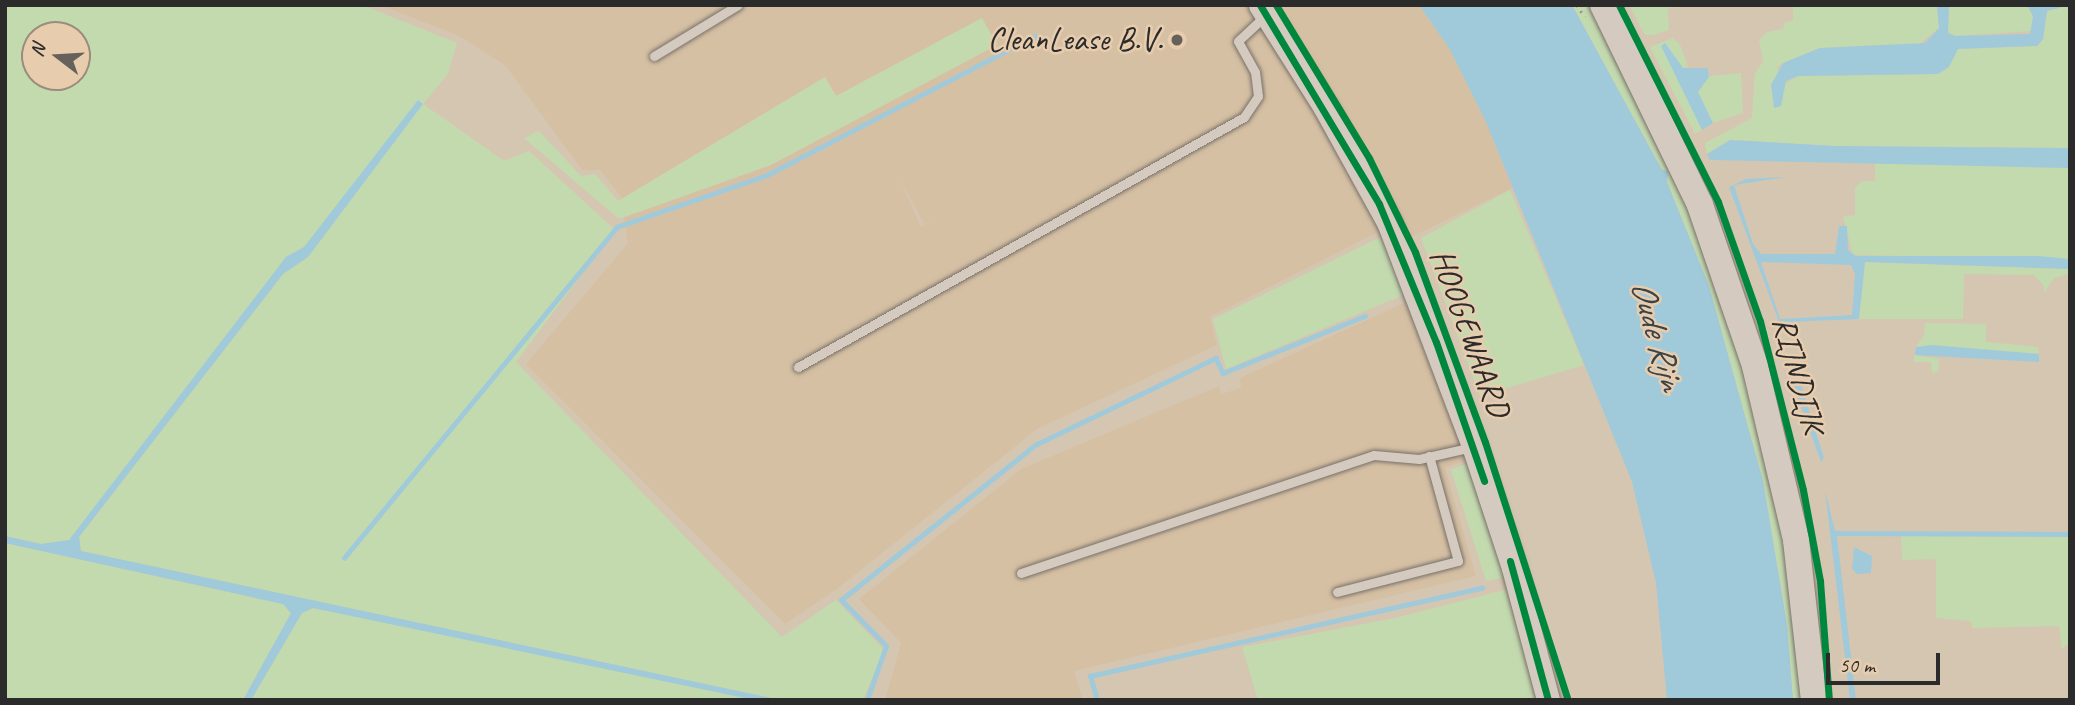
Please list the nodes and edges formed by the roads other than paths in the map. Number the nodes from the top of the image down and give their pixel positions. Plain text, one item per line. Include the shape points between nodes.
1 (738, 5) edge
2 (1263, 10) edge
3 (1596, 15) edge
4 (654, 56) dead end
5 (798, 368) dead end
6 (1473, 446) junction
7 (1429, 456) junction
8 (1021, 573) dead end
9 (1337, 592) dead end
10 (1548, 700) edge
11 (1814, 700) edge

1 - 4 lane
2 - 5 lane via 1238,41 1255,72 1258,96 1244,117
2 - 6 street, HOOGEWAARD via 1384,213
3 - 11 main road, RIJNDIJK via 1700,205 1755,366 1796,540
6 - 7 lane
6 - 10 street, HOOGEWAARD
7 - 8 lane via 1374,456
7 - 9 lane via 1458,561

